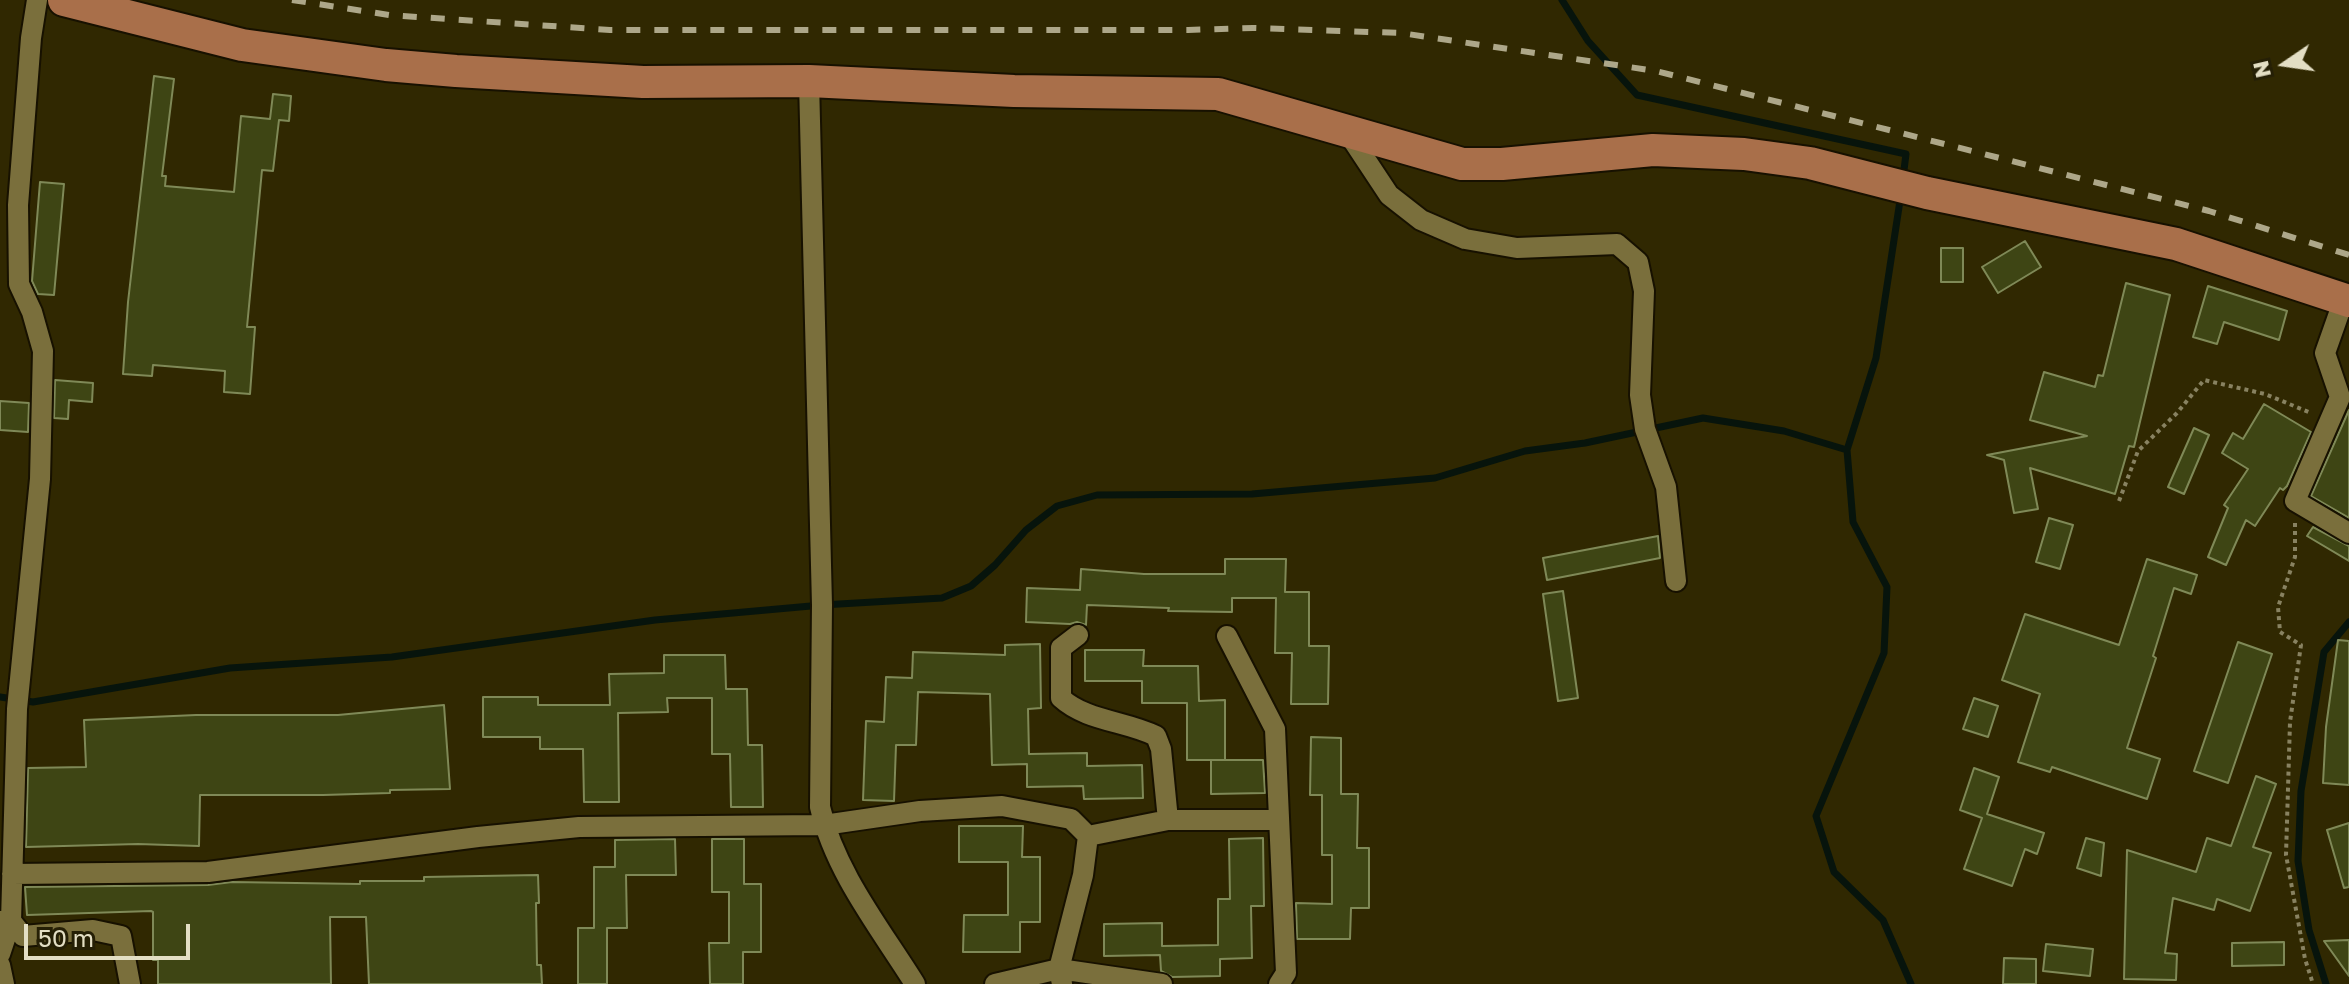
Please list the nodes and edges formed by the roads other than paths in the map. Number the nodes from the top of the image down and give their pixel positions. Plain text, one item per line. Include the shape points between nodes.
1 (37, 0) edge
2 (64, 0) edge
3 (809, 81) junction
4 (1346, 130) junction
5 (2347, 300) edge
6 (2349, 533) edge
7 (1676, 581) dead end
8 (1078, 635) dead end
9 (1227, 636) dead end
10 (1168, 820) junction
11 (1279, 820) junction
12 (824, 825) junction
13 (1088, 836) junction
14 (12, 874) junction
15 (6, 921) edge
16 (0, 954) edge
17 (0, 965) edge
18 (1060, 977) edge
19 (4, 984) edge
20 (130, 984) edge
21 (915, 984) edge
22 (995, 984) edge
23 (1162, 984) edge
24 (1279, 984) edge

1 - 14 street via 18,205 19,284 43,351 40,479 17,709
2 - 3 main road via 242,45 386,65 643,82
3 - 4 main road via 1218,94
3 - 12 street
4 - 5 main road via 1462,164 1653,150 1810,163 1927,193 2176,244
4 - 7 street via 1389,195 1421,220 1465,239 1517,248 1617,244 1638,262 1644,291 1640,395 1645,429 1666,487
5 - 6 street via 2325,353 2340,397 2295,501
8 - 10 street via 1061,648 1061,698 1074,709 1156,736
9 - 11 street via 1275,729
10 - 11 street
10 - 13 street
11 - 24 street via 1286,973
12 - 13 street via 1002,806 1071,819
12 - 14 street via 579,827 208,872
12 - 21 street via 854,889
13 - 18 street
14 - 15 street
15 - 16 street
15 - 20 street via 23,936 93,930 121,936
17 - 19 street
18 - 22 street
18 - 23 street

